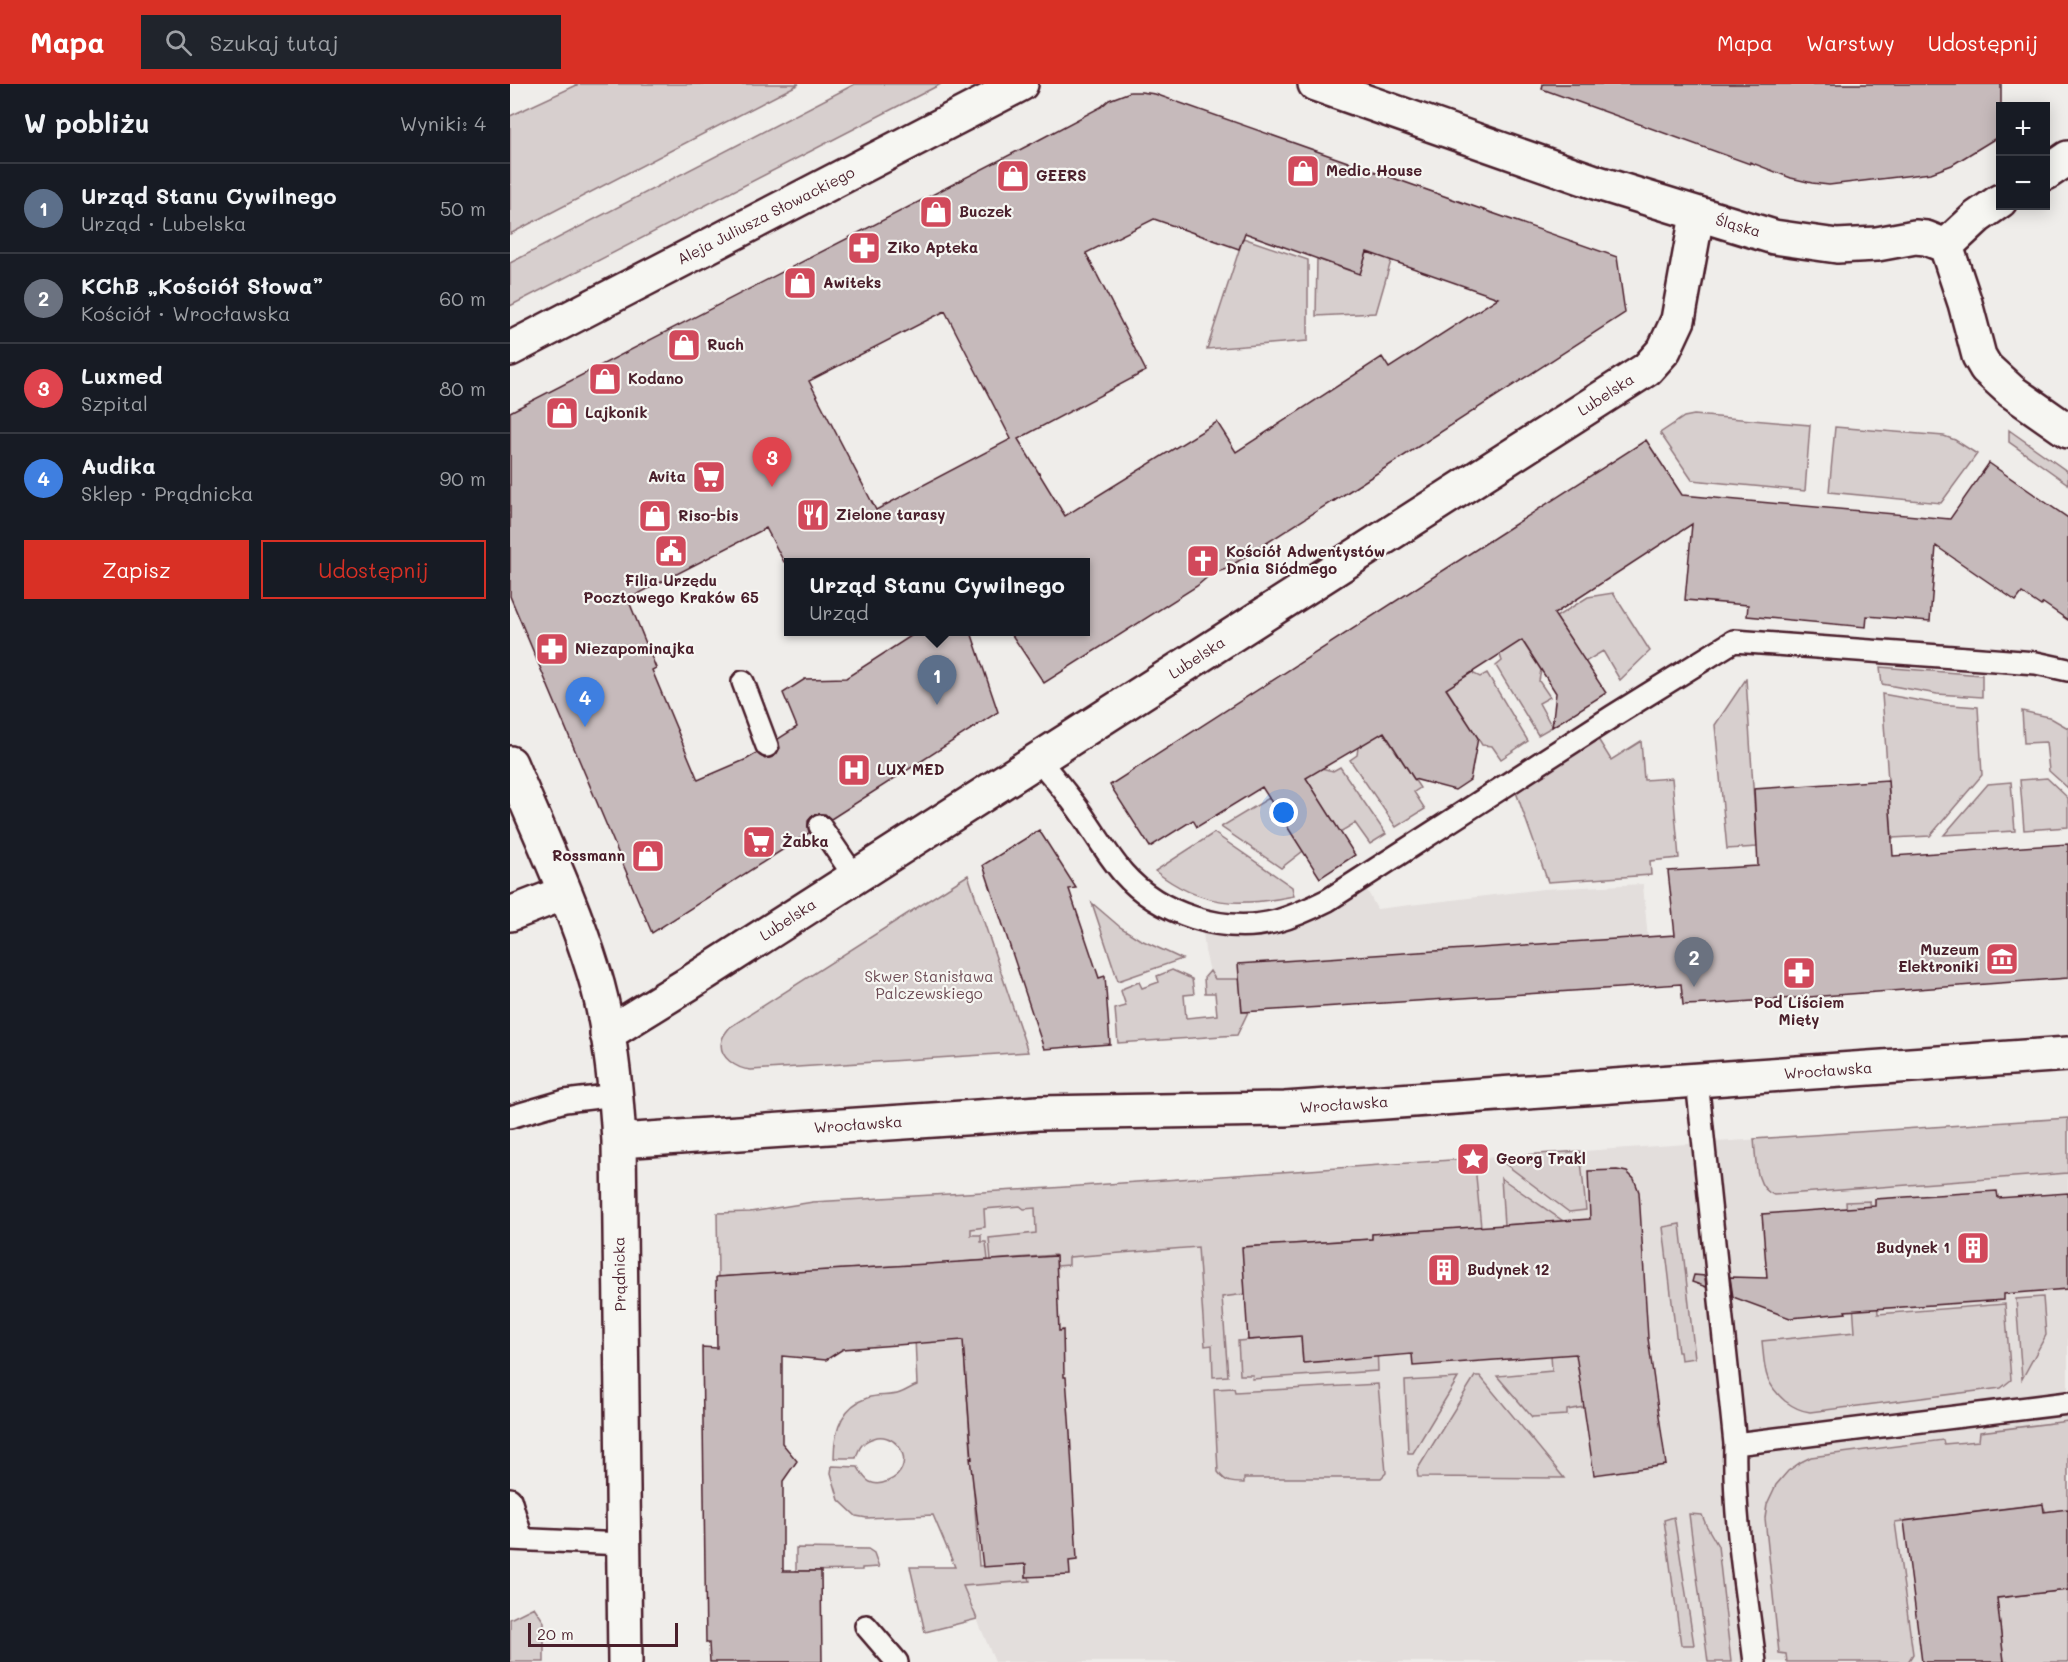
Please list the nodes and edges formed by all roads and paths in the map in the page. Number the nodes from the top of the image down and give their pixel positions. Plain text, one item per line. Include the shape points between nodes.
1 (1021, 84) edge
2 (1316, 84) edge
3 (2068, 158) edge
4 (2050, 170) edge
5 (1996, 205) edge
6 (1697, 214) junction
7 (1946, 246) junction
8 (510, 349) edge
9 (2068, 431) edge
10 (2068, 670) edge
11 (743, 682) dead end
12 (767, 746) dead end
13 (1038, 759) junction
14 (510, 763) edge
15 (820, 825) dead end
16 (855, 877) junction
17 (564, 893) junction
18 (510, 914) edge
19 (607, 1034) junction
20 (2068, 1054) edge
21 (1697, 1080) junction
22 (616, 1095) junction
23 (510, 1117) edge
24 (619, 1141) junction
25 (2068, 1403) edge
26 (1735, 1444) junction
27 (510, 1499) edge
28 (516, 1539) edge
29 (623, 1544) junction
30 (866, 1626) dead end
31 (625, 1662) edge
32 (897, 1662) edge
33 (1755, 1662) edge

1 - 8 street, Aleja Juliusza Słowackiego
2 - 6 street, Śląska
3 - 4 street
5 - 7 street
6 - 7 street, Śląska via 1774,237 1815,244 1857,246 1915,237
6 - 13 street, Lubelska via 1678,320 1664,350 1647,369
7 - 9 street via 1986,368 2011,391
10 - 13 lane via 2037,663 1734,641 1328,900 1277,921 1258,924 1220,924 1198,919 1156,901 1138,888
11 - 12 lane
13 - 16 street, Lubelska
14 - 17 street, Prądnicka
15 - 16 lane
16 - 19 street, Lubelska
17 - 18 street
17 - 19 street, Prądnicka via 594,975
19 - 22 street, Prądnicka
20 - 21 street, Wrocławska
21 - 24 street, Wrocławska via 1285,1109 1038,1113
21 - 26 lane
22 - 23 lane via 565,1101
22 - 24 street, Prądnicka
24 - 29 street, Prądnicka
25 - 26 lane
26 - 33 lane via 1735,1488
27 - 28 lane
28 - 29 lane
29 - 31 street, Prądnicka
30 - 32 lane

